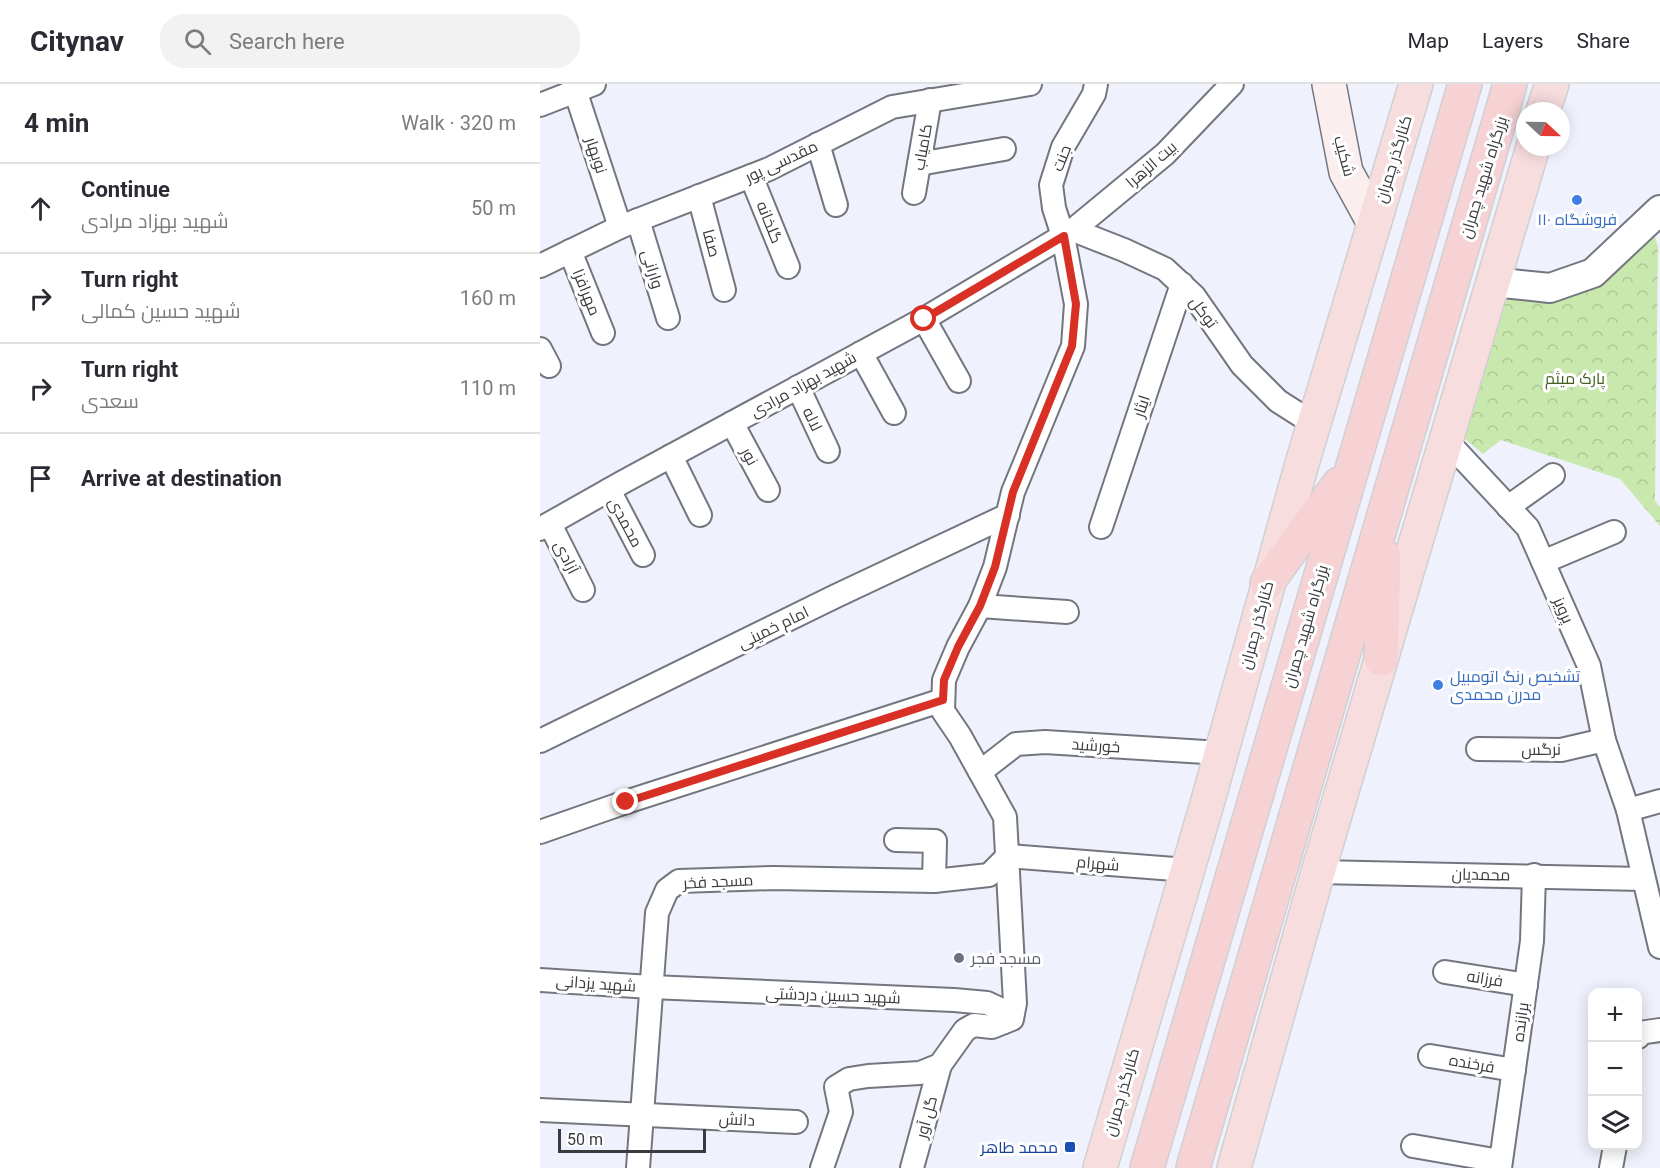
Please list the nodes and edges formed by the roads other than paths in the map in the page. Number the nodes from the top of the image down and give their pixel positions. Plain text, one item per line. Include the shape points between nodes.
1 (1030, 84) edge
2 (1096, 84) edge
3 (1232, 84) edge
4 (1329, 84) edge
5 (1416, 84) edge
6 (1465, 84) edge
7 (1510, 84) edge
8 (1552, 84) edge
9 (581, 86) edge
10 (930, 100) junction
11 (1546, 102) edge
12 (540, 105) edge
13 (818, 144) junction
14 (1004, 149) dead end
15 (1530, 156) edge
16 (919, 164) junction
17 (751, 176) junction
18 (914, 193) dead end
19 (699, 196) junction
20 (836, 205) dead end
21 (1660, 210) edge
22 (629, 223) junction
23 (1374, 223) junction
24 (1068, 233) junction
25 (570, 251) junction
26 (540, 266) edge
27 (788, 267) dead end
28 (1493, 282) junction
29 (1182, 284) junction
30 (724, 290) dead end
31 (668, 318) dead end
32 (924, 319) junction
33 (603, 333) dead end
34 (861, 353) junction
35 (959, 381) dead end
36 (798, 387) junction
37 (894, 413) dead end
38 (732, 423) junction
39 (1314, 424) junction
40 (1446, 440) junction
41 (828, 451) dead end
42 (671, 456) junction
43 (1352, 465) junction
44 (1553, 475) dead end
45 (609, 490) junction
46 (768, 490) dead end
47 (1508, 507) junction
48 (1385, 510) junction
49 (700, 515) dead end
50 (1008, 515) junction
51 (545, 527) edge
52 (1101, 527) dead end
53 (1614, 532) dead end
54 (643, 555) dead end
55 (1543, 562) junction
56 (1267, 583) junction
57 (584, 590) dead end
58 (980, 606) junction
59 (1067, 612) dead end
60 (1381, 659) junction
61 (943, 700) junction
62 (1604, 740) junction
63 (540, 741) edge
64 (1478, 749) dead end
65 (1221, 753) junction
66 (980, 772) junction
67 (1660, 801) edge
68 (1628, 810) junction
69 (540, 832) edge
70 (896, 840) dead end
71 (1008, 856) junction
72 (1187, 870) junction
73 (1318, 872) junction
74 (1534, 875) junction
75 (1643, 879) junction
76 (934, 881) junction
77 (1660, 947) edge
78 (1445, 972) dead end
79 (540, 980) edge
80 (1526, 985) junction
81 (651, 987) junction
82 (1004, 1022) junction
83 (1660, 1030) edge
84 (1642, 1033) edge
85 (1430, 1056) dead end
86 (940, 1065) junction
87 (1514, 1070) junction
88 (540, 1110) edge
89 (642, 1114) junction
90 (796, 1122) dead end
91 (1413, 1146) dead end
92 (1614, 1150) edge
93 (1500, 1165) edge
94 (638, 1168) edge
95 (822, 1168) edge
96 (912, 1168) edge
97 (1100, 1168) edge
98 (1147, 1168) edge
99 (1193, 1168) edge
100 (1234, 1168) edge
101 (1611, 1168) edge

1 - 10 street, مقدسی پور
2 - 24 street, جنت via 1063,147 1051,185 1054,208
3 - 24 street, بیت الزهرا via 1165,154
4 - 23 main road, شکیب via 1346,172
5 - 23 main road, کنارگذر چمران
6 - 43 highway, بزرگراه شهید چمران
7 - 48 highway, بزرگراه شهید چمران
8 - 11 main road
9 - 12 street
9 - 22 street, نوبهار
10 - 13 street, مقدسی پور via 892,106
10 - 16 street, کامیاب
13 - 17 street, مقدسی پور
13 - 20 street
14 - 16 street
15 - 28 main road
16 - 18 street, کامیاب
17 - 19 street, مقدسی پور
17 - 27 street, گلخانه
19 - 22 street, مقدسی پور
19 - 30 street, صفا
21 - 28 street via 1593,273 1550,288
22 - 25 street, مقدسی پور
22 - 31 street, وارانی
23 - 39 main road, کنارگذر چمران
24 - 29 street, توکل via 1124,250 1165,269
24 - 32 street, شهید بهزاد مرادی
24 - 50 street, جنت via 1076,304 1072,346 1013,492
25 - 26 street, مقدسی پور
25 - 33 street, مهرافزا
28 - 40 main road
29 - 39 street, توکل via 1242,365 1278,401
29 - 52 street, ایثار
32 - 34 street, شهید بهزاد مرادی
32 - 35 street
34 - 36 street, شهید بهزاد مرادی
34 - 37 street
36 - 38 street, شهید بهزاد مرادی
36 - 41 street, لاله
38 - 42 street, شهید بهزاد مرادی
38 - 46 street, نور
39 - 56 main road, کنارگذر چمران
40 - 47 street, پرویز
40 - 60 main road
42 - 45 street, شهید بهزاد مرادی
42 - 49 street
43 - 56 highway
43 - 98 highway, بزرگراه شهید چمران
44 - 47 street
45 - 51 street, شهید بهزاد مرادی
45 - 54 street, محمدی
47 - 55 street, پرویز via 1528,528
48 - 60 highway
48 - 99 highway, بزرگراه شهید چمران
50 - 58 street, جنت
50 - 63 street, امام خمینی
51 - 57 street, آزادی
53 - 55 street
55 - 62 street, پرویز via 1589,666
56 - 65 main road, کنارگذر چمران
58 - 59 street
58 - 61 street, جنت via 944,680
60 - 73 main road
61 - 66 street via 943,711
61 - 69 street
62 - 64 street, نرگس via 1561,750
62 - 68 street, پرویز
65 - 66 street, خورشید via 1045,742 1016,744
65 - 72 main road, کنارگذر چمران
66 - 71 street via 1005,817
67 - 68 street
68 - 75 street, پرویز
70 - 76 street via 935,841
71 - 72 street, شهرام
71 - 76 street, مسجد فخر via 989,875
71 - 82 street via 1016,1003 1012,1019
72 - 97 main road, کنارگذر چمران
73 - 74 street, محمدیان
73 - 100 main road
74 - 75 street, محمدیان
74 - 80 street, برازنده
75 - 77 street, پرویز
76 - 81 street, مسجد فخر via 679,881 667,890 657,913
78 - 80 street, فرزانه
79 - 81 street, شهید یزدانی
80 - 87 street, برازنده
81 - 82 street, شهید حسین دردشتی via 987,1003 1000,1009
81 - 89 street, مسجد فخر
82 - 86 street via 992,1027 974,1025 965,1030
83 - 84 street
85 - 87 street, فرخنده
86 - 95 street via 920,1073 849,1079 836,1087 841,1112
86 - 96 street, گل آور
87 - 93 street, برازنده
88 - 89 street, دانش
89 - 90 street, دانش
89 - 94 street, مسجد فخر
91 - 93 street
92 - 101 street

